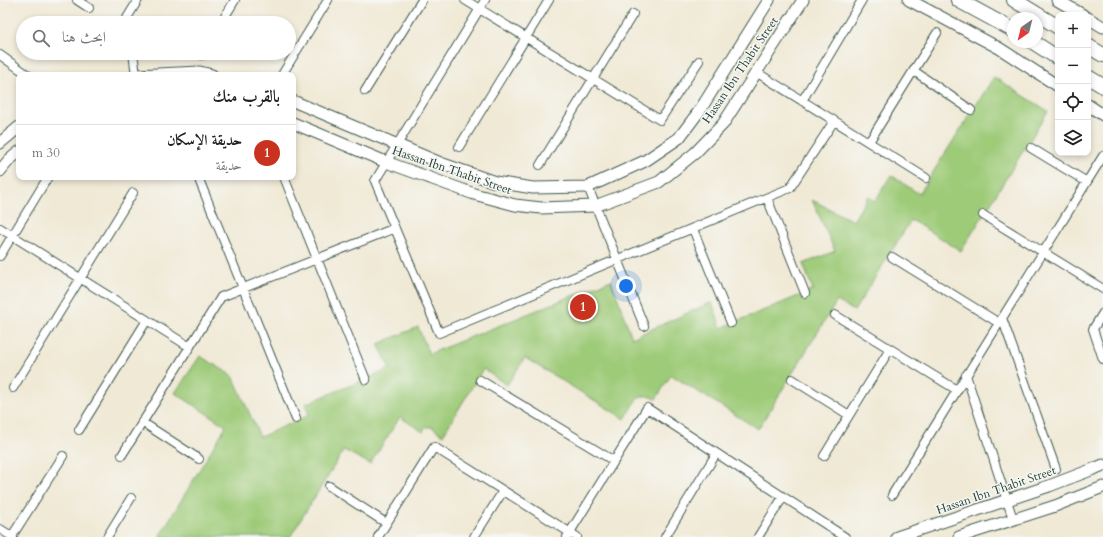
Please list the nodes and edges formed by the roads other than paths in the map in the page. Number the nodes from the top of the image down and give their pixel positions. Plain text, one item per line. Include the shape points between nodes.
1 (77, 0) edge
2 (138, 0) edge
3 (236, 0) edge
4 (328, 0) edge
5 (422, 0) edge
6 (465, 0) edge
7 (485, 0) edge
8 (549, 0) edge
9 (769, 0) edge
10 (803, 0) edge
11 (862, 0) edge
12 (909, 0) edge
13 (958, 0) edge
14 (1014, 0) edge
15 (1057, 0) edge
16 (89, 8) dead end
17 (480, 9) junction
18 (1078, 12) edge
19 (633, 14) dead end
20 (128, 16) edge
21 (226, 16) edge
22 (1091, 20) edge
23 (1055, 25) edge
24 (1007, 27) edge
25 (1103, 27) edge
26 (937, 33) dead end
27 (526, 38) junction
28 (1042, 48) edge
29 (1091, 48) edge
30 (296, 52) edge
31 (0, 55) edge
32 (1103, 55) edge
33 (1055, 56) edge
34 (133, 60) edge
35 (291, 60) edge
36 (699, 61) dead end
37 (914, 71) junction
38 (24, 72) edge
39 (135, 72) edge
40 (284, 72) edge
41 (756, 72) junction
42 (593, 79) junction
43 (1055, 84) edge
44 (365, 91) dead end
45 (802, 101) junction
46 (296, 102) edge
47 (1091, 108) edge
48 (971, 110) dead end
49 (1103, 115) edge
50 (834, 121) junction
51 (296, 124) edge
52 (16, 129) edge
53 (3, 137) edge
54 (869, 142) junction
55 (397, 144) junction
56 (459, 147) dead end
57 (1031, 148) dead end
58 (16, 154) edge
59 (1103, 156) edge
60 (386, 162) junction
61 (540, 165) dead end
62 (0, 171) edge
63 (926, 178) dead end
64 (46, 180) edge
65 (199, 180) edge
66 (285, 180) edge
67 (1087, 182) junction
68 (588, 187) junction
69 (133, 193) dead end
70 (767, 198) junction
71 (595, 206) junction
72 (983, 215) dead end
73 (0, 228) edge
74 (395, 228) junction
75 (693, 229) junction
76 (12, 236) junction
77 (1043, 252) junction
78 (0, 256) edge
79 (892, 257) dead end
80 (317, 259) junction
81 (617, 260) junction
82 (80, 278) junction
83 (243, 288) junction
84 (1103, 289) edge
85 (805, 293) dead end
86 (1103, 313) edge
87 (835, 315) dead end
88 (147, 320) junction
89 (1000, 320) junction
90 (731, 323) dead end
91 (644, 326) dead end
92 (190, 347) junction
93 (890, 349) junction
94 (1103, 359) edge
95 (966, 375) junction
96 (792, 379) dead end
97 (366, 380) dead end
98 (480, 380) dead end
99 (13, 388) dead end
100 (957, 390) junction
101 (849, 415) junction
102 (296, 419) dead end
103 (142, 422) junction
104 (79, 430) dead end
105 (122, 454) dead end
106 (716, 454) junction
107 (63, 456) dead end
108 (824, 456) dead end
109 (199, 459) dead end
110 (614, 461) junction
111 (1103, 465) edge
112 (1056, 469) dead end
113 (329, 486) dead end
114 (1103, 487) edge
115 (503, 491) junction
116 (892, 495) dead end
117 (783, 497) junction
118 (131, 498) dead end
119 (1007, 500) junction
120 (1013, 519) junction
121 (386, 523) junction
122 (0, 529) edge
123 (571, 536) edge
124 (13, 537) edge
125 (106, 537) edge
126 (378, 537) edge
127 (474, 537) edge
128 (665, 537) edge
129 (758, 537) edge
130 (845, 537) edge
131 (897, 537) edge
132 (959, 537) edge

1 - 16 street
2 - 20 street
3 - 21 street
4 - 30 street
5 - 44 street
6 - 17 street
7 - 17 street
8 - 27 street
9 - 68 street, Hassan Ibn Thabit Street via 700,110 679,138 645,161
10 - 41 street, Hassan Ibn Thabit Street
11 - 45 street
12 - 43 street via 999,48
13 - 24 highway
14 - 23 highway
15 - 18 street
17 - 27 street
17 - 55 street
19 - 42 street
22 - 25 street
26 - 37 street
27 - 42 street
27 - 56 street
28 - 33 highway
29 - 32 highway
31 - 38 street
34 - 39 street
35 - 40 street
36 - 42 street via 660,120
37 - 48 street
37 - 54 street
41 - 45 street
41 - 71 street, Hassan Ibn Thabit Street via 723,124 695,153 659,182
42 - 61 street
45 - 50 street
46 - 55 street, Hassan Ibn Thabit Street
47 - 49 street
50 - 54 street
50 - 70 street via 790,188
51 - 60 street, Hassan Ibn Thabit Street
52 - 53 street
54 - 63 street
55 - 60 street
55 - 68 street, Hassan Ibn Thabit Street via 443,164 495,182 533,188
57 - 67 street
58 - 62 street
59 - 67 street
60 - 71 street, Hassan Ibn Thabit Street via 474,194 515,205 541,208
60 - 74 street via 375,181
64 - 76 street
65 - 83 street
66 - 80 street
67 - 77 street
68 - 71 street
69 - 82 street
70 - 75 street
70 - 85 street
71 - 81 street
72 - 77 street
73 - 76 street
74 - 80 street
74 - 81 street via 439,333
75 - 81 street
75 - 90 street
76 - 78 street
76 - 82 street
77 - 84 street
77 - 89 street
79 - 89 street
80 - 83 street
80 - 97 street
81 - 91 street
82 - 88 street
82 - 99 street
83 - 92 street via 221,297
83 - 102 street
86 - 94 street via 1093,329
87 - 93 street
88 - 92 street
88 - 104 street
89 - 95 street
89 - 112 street
92 - 103 street
93 - 100 street
93 - 101 street
95 - 100 street
95 - 119 street
96 - 101 street
98 - 110 street
100 - 116 street
101 - 108 street
103 - 105 street
103 - 109 street
106 - 110 street via 647,408
106 - 117 street
106 - 128 street
107 - 124 street
110 - 123 street
111 - 119 street, Hassan Ibn Thabit Street
113 - 121 street
114 - 120 street
115 - 121 street via 434,448
115 - 123 street
115 - 127 street
117 - 129 street
117 - 130 street
118 - 125 street
119 - 120 street
119 - 131 street, Hassan Ibn Thabit Street
120 - 132 street
121 - 126 street
122 - 124 street

